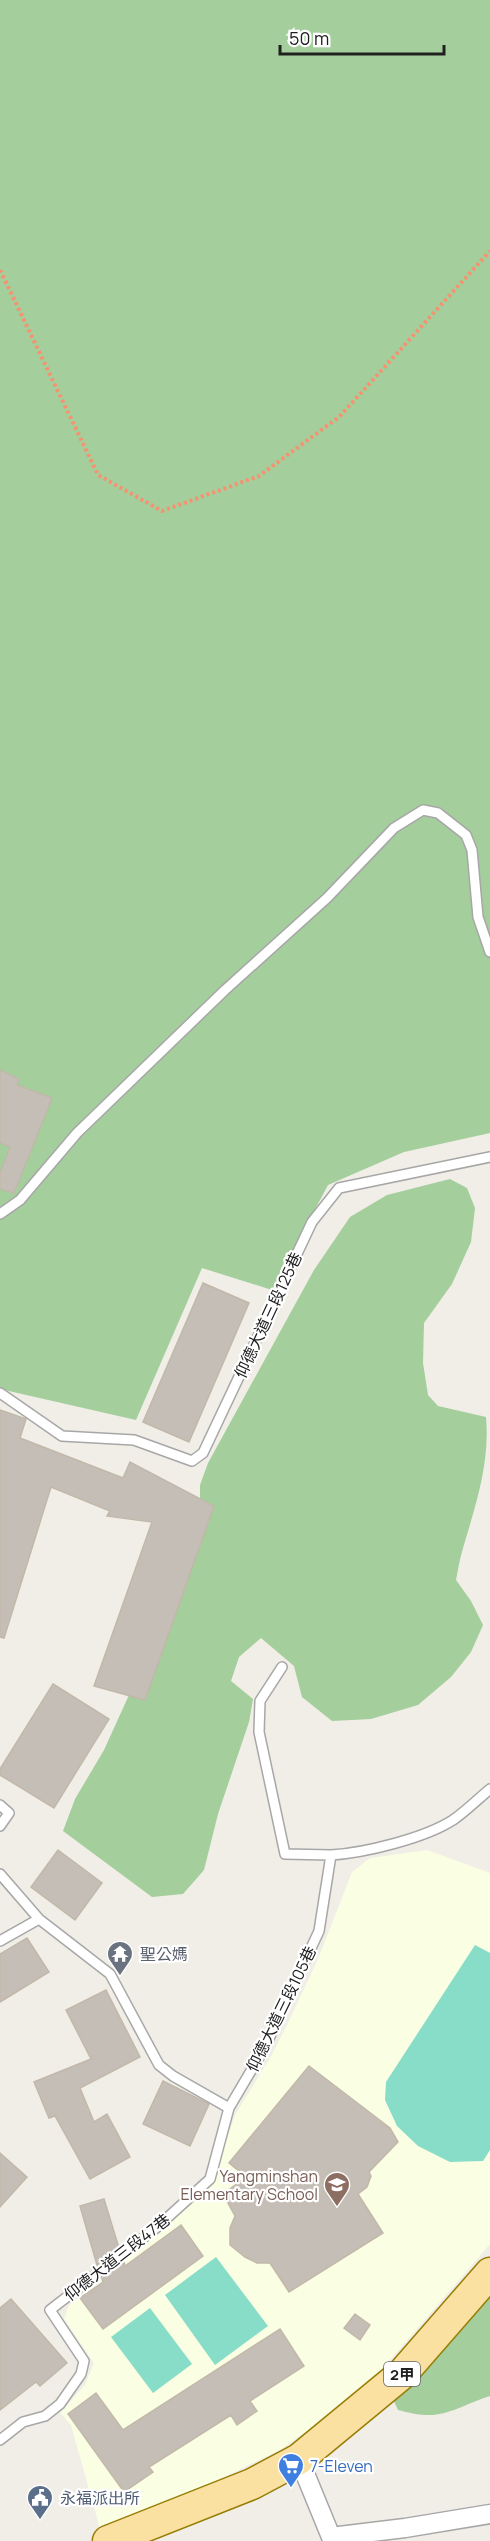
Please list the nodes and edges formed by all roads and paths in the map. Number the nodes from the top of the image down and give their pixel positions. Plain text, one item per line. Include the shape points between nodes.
1 (490, 251) edge
2 (0, 270) edge
3 (490, 952) edge
4 (490, 1157) edge
5 (0, 1214) edge
6 (0, 1393) edge
7 (282, 1667) dead end
8 (490, 1789) edge
9 (0, 1805) edge
10 (0, 1826) edge
11 (332, 1856) junction
12 (0, 1874) edge
13 (39, 1919) junction
14 (0, 1941) edge
15 (229, 2108) junction
16 (490, 2273) edge
17 (0, 2440) edge
18 (299, 2459) junction
19 (490, 2514) edge
20 (110, 2541) edge

1 - 2 path via 339,417 259,476 162,511 98,475
3 - 5 lane via 478,917 472,850 466,835 438,813 423,810 394,828 327,898 77,1133 20,1200
4 - 6 lane, 仰德大道三段125巷 via 339,1188 312,1222 203,1453 192,1461 134,1440 62,1436
7 - 11 lane via 260,1701 259,1732 285,1854
8 - 11 lane via 453,1820 408,1839
9 - 10 lane via 9,1813
11 - 15 lane, 仰德大道三段105巷 via 319,1931 266,2047
12 - 13 lane
13 - 14 lane
13 - 15 lane via 110,1974 159,2065
15 - 17 lane, 仰德大道三段47巷 via 210,2179 156,2228 50,2310 84,2361 81,2374 60,2404 45,2416 23,2422
16 - 18 main road, 2甲 via 402,2374
18 - 19 street via 331,2537
18 - 20 main road, 2甲 via 252,2484

